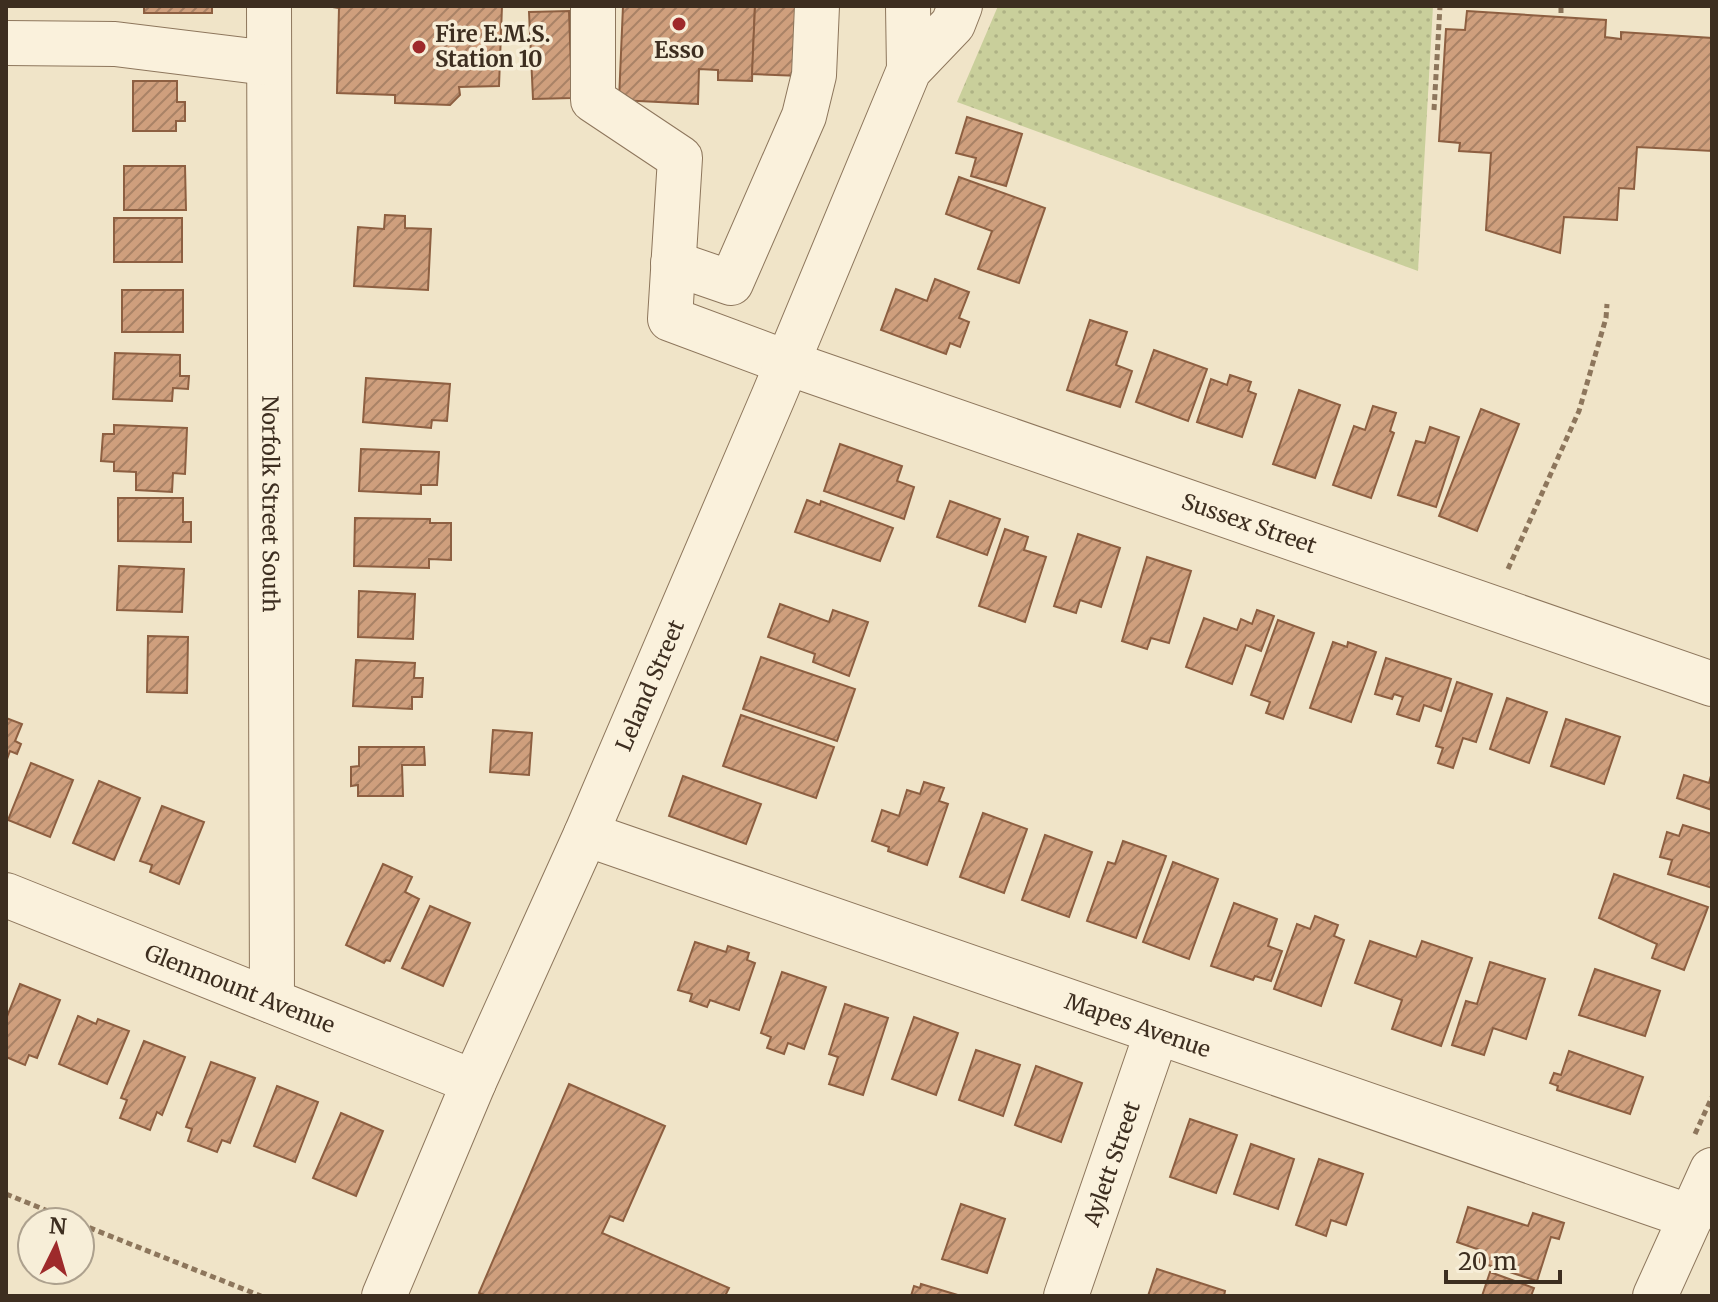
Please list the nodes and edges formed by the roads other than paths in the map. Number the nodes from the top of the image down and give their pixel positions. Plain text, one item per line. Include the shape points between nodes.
1 (269, 6) edge
2 (593, 6) edge
3 (817, 6) edge
4 (908, 6) edge
5 (960, 6) edge
6 (6, 43) edge
7 (268, 63) junction
8 (909, 70) junction
9 (673, 263) junction
10 (788, 363) junction
11 (1712, 684) edge
12 (586, 834) junction
13 (6, 895) edge
14 (272, 1001) junction
15 (1157, 1032) junction
16 (474, 1082) junction
17 (1712, 1170) edge
18 (1691, 1217) junction
19 (384, 1296) edge
20 (1066, 1296) edge
21 (1655, 1296) edge

1 - 7 street, Norfolk Street South
2 - 9 street via 593,100 680,158
3 - 9 street via 814,75 804,116 731,283
4 - 8 street, Leland Street
5 - 8 street, Leland Street via 953,24
6 - 7 street via 115,44
7 - 14 street, Norfolk Street South
8 - 10 street, Leland Street
9 - 10 street, Sussex Street via 670,319
10 - 11 street, Sussex Street
10 - 12 street, Leland Street
12 - 15 street, Mapes Avenue
12 - 16 street, Leland Street
13 - 14 street, Glenmount Avenue
14 - 16 street, Glenmount Avenue
15 - 18 street, Mapes Avenue
15 - 20 street, Aylett Street
16 - 19 street, Leland Street
17 - 18 street
18 - 21 street

